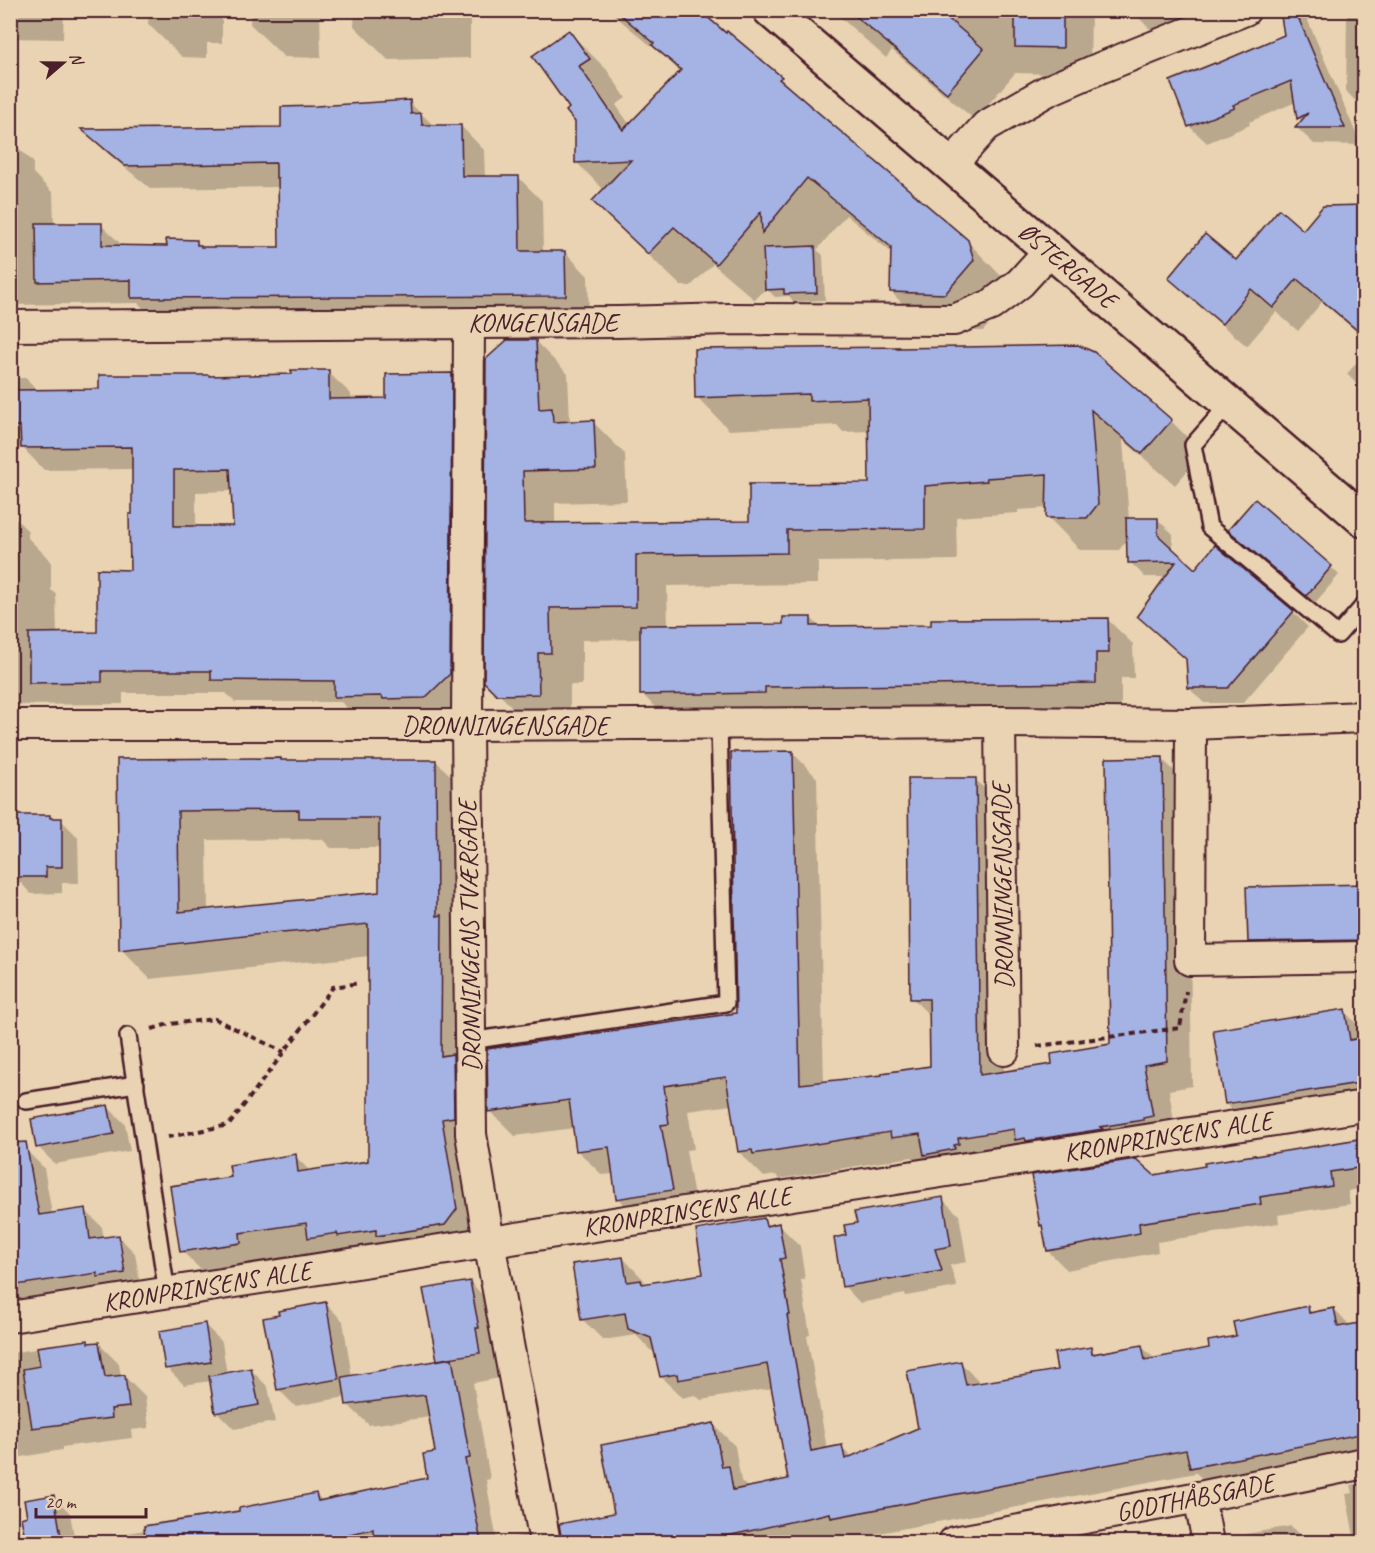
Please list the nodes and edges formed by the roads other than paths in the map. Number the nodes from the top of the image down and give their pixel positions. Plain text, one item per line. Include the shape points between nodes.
1 (770, 10) edge
2 (1245, 10) edge
3 (950, 166) junction
4 (1050, 250) junction
5 (469, 323) junction
6 (10, 326) edge
7 (1229, 404) junction
8 (1365, 520) edge
9 (1365, 605) edge
10 (1365, 717) edge
11 (1000, 722) junction
12 (719, 724) junction
13 (1191, 724) junction
14 (10, 725) edge
15 (467, 725) junction
16 (1365, 957) edge
17 (128, 1036) road end
18 (470, 1041) junction
19 (1004, 1050) road end
20 (136, 1084) junction
21 (26, 1101) dead end
22 (1365, 1106) edge
23 (489, 1242) junction
24 (167, 1293) junction
25 (10, 1317) edge
26 (1365, 1463) edge
27 (1199, 1497) junction
28 (545, 1542) edge
29 (954, 1542) edge
30 (1208, 1542) edge

1 - 3 main road, ØSTERGADE
2 - 3 street via 1047,91 987,126
3 - 4 main road, ØSTERGADE
4 - 5 street, KONGENSGADE via 1020,283 991,305 954,320
4 - 7 main road, ØSTERGADE
5 - 6 street, KONGENSGADE
5 - 15 street, DRONNINGENS TVÆRGADE
7 - 8 main road, ØSTERGADE
7 - 9 lane via 1193,445 1209,527 1338,635
10 - 13 street, DRONNINGENSGADE
11 - 12 street, DRONNINGENSGADE
11 - 13 street, DRONNINGENSGADE
11 - 19 street, DRONNINGENSGADE
12 - 15 street, DRONNINGENSGADE
12 - 18 lane via 726,1003
13 - 16 street via 1190,960
14 - 15 street, DRONNINGENSGADE
15 - 18 street, DRONNINGENS TVÆRGADE
17 - 20 lane
18 - 23 street, DRONNINGENS TVÆRGADE via 471,1134
20 - 21 lane
20 - 24 lane
22 - 23 street, KRONPRINSENS ALLE
23 - 24 street, KRONPRINSENS ALLE
23 - 28 street, DRONNINGENS TVÆRGADE
24 - 25 street, KRONPRINSENS ALLE
26 - 27 street, GODTHÅBSGADE
27 - 29 street, GODTHÅBSGADE
27 - 30 street

